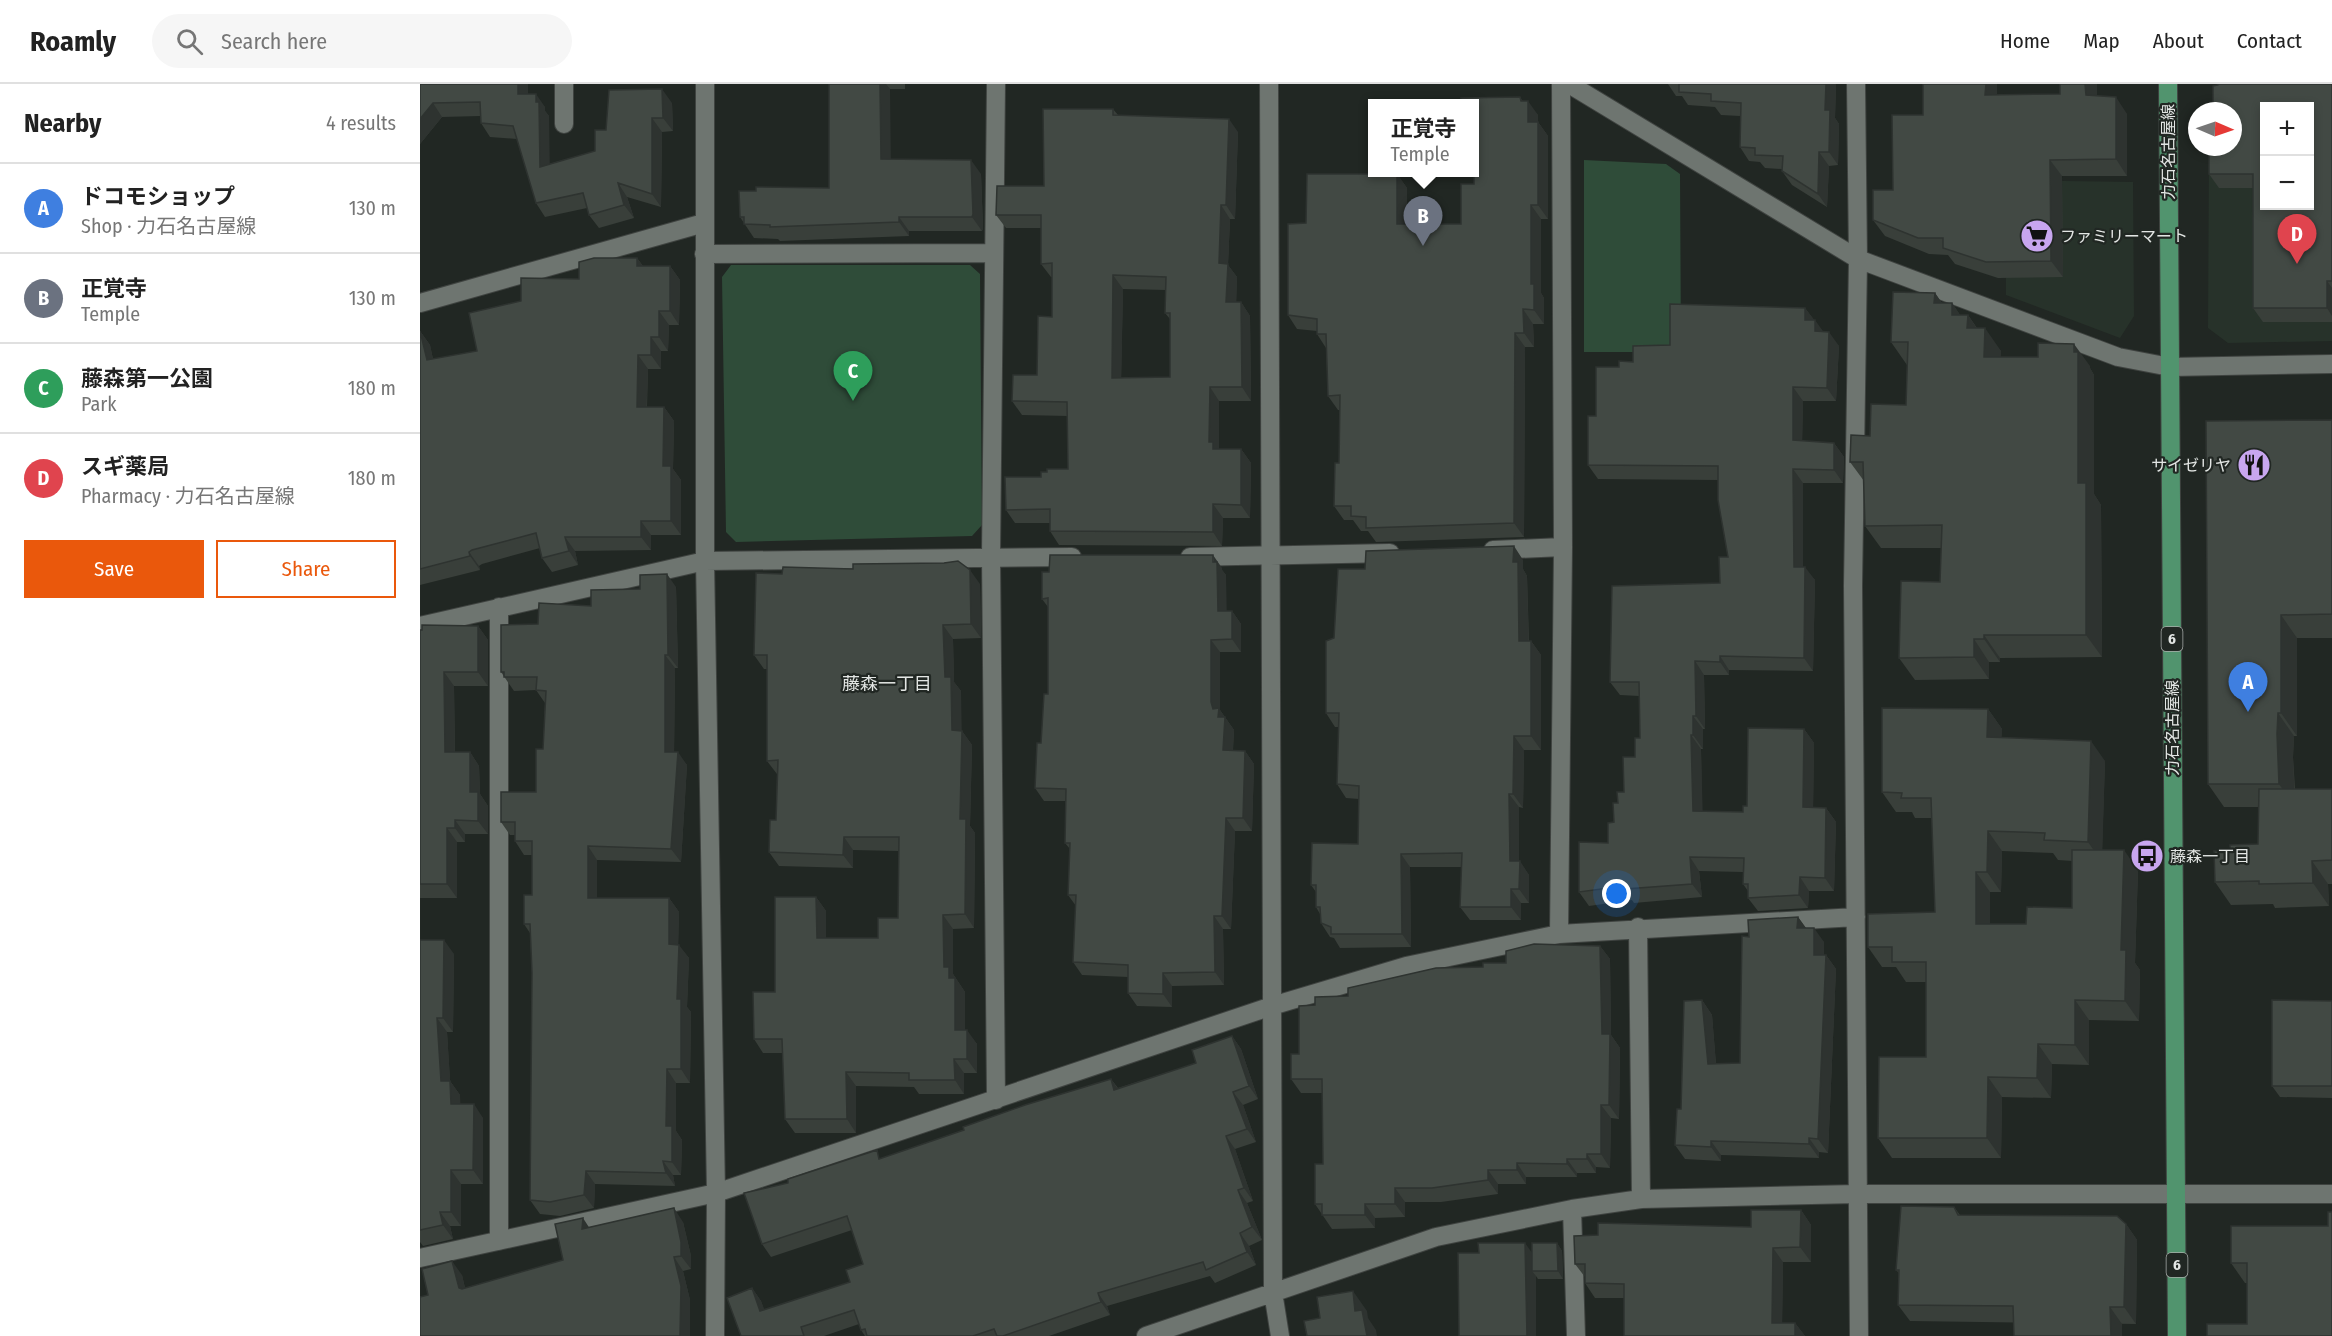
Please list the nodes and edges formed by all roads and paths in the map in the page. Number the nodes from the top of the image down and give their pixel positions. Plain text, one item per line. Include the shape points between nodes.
1 (564, 84) edge
2 (705, 84) edge
3 (996, 84) edge
4 (1269, 84) edge
5 (1561, 84) edge
6 (1569, 84) edge
7 (1856, 84) edge
8 (2168, 84) edge
9 (564, 124) dead end
10 (704, 223) junction
11 (994, 253) junction
12 (704, 254) junction
13 (1857, 259) junction
14 (420, 303) edge
15 (2332, 364) edge
16 (2170, 367) junction
17 (1563, 547) junction
18 (1481, 550) edge
19 (1410, 552) edge
20 (991, 556) junction
21 (1095, 556) edge
22 (1176, 557) edge
23 (1269, 557) junction
24 (705, 561) junction
25 (499, 607) junction
26 (420, 626) edge
27 (1856, 917) junction
28 (1638, 927) junction
29 (1559, 934) junction
30 (1272, 1006) junction
31 (996, 1100) junction
32 (716, 1193) junction
33 (1856, 1194) junction
34 (2176, 1194) junction
35 (2332, 1194) edge
36 (1641, 1198) junction
37 (1572, 1209) junction
38 (499, 1241) junction
39 (420, 1258) edge
40 (1273, 1292) junction
41 (715, 1336) edge
42 (1146, 1336) edge
43 (1280, 1336) edge
44 (1575, 1336) edge
45 (1859, 1336) edge
46 (2177, 1336) edge

1 - 9 street
2 - 10 street
3 - 11 street
4 - 23 street
5 - 17 street
6 - 13 street
7 - 13 street
8 - 16 main road, 力石名古屋線 / 6
10 - 12 street
10 - 14 street
11 - 12 street
11 - 20 street
12 - 24 street
13 - 16 street via 2118,357
13 - 27 street via 1853,586
15 - 16 street
16 - 34 main road, 力石名古屋線 / 6
17 - 18 street
17 - 29 street
19 - 23 street
20 - 21 street
20 - 24 street
20 - 31 street
22 - 23 street
23 - 30 street
24 - 25 street
24 - 32 street
25 - 26 street
25 - 38 street
27 - 28 street
27 - 33 street
28 - 29 street
28 - 36 street
29 - 30 street via 1406,966
30 - 31 street
30 - 40 street
31 - 32 street
32 - 38 street
32 - 41 street
33 - 34 street
33 - 36 street
33 - 45 street
34 - 35 street
34 - 46 main road, 力石名古屋線 / 6
36 - 37 street
37 - 40 street via 1436,1237
37 - 44 street
38 - 39 street
40 - 42 street
40 - 43 street

